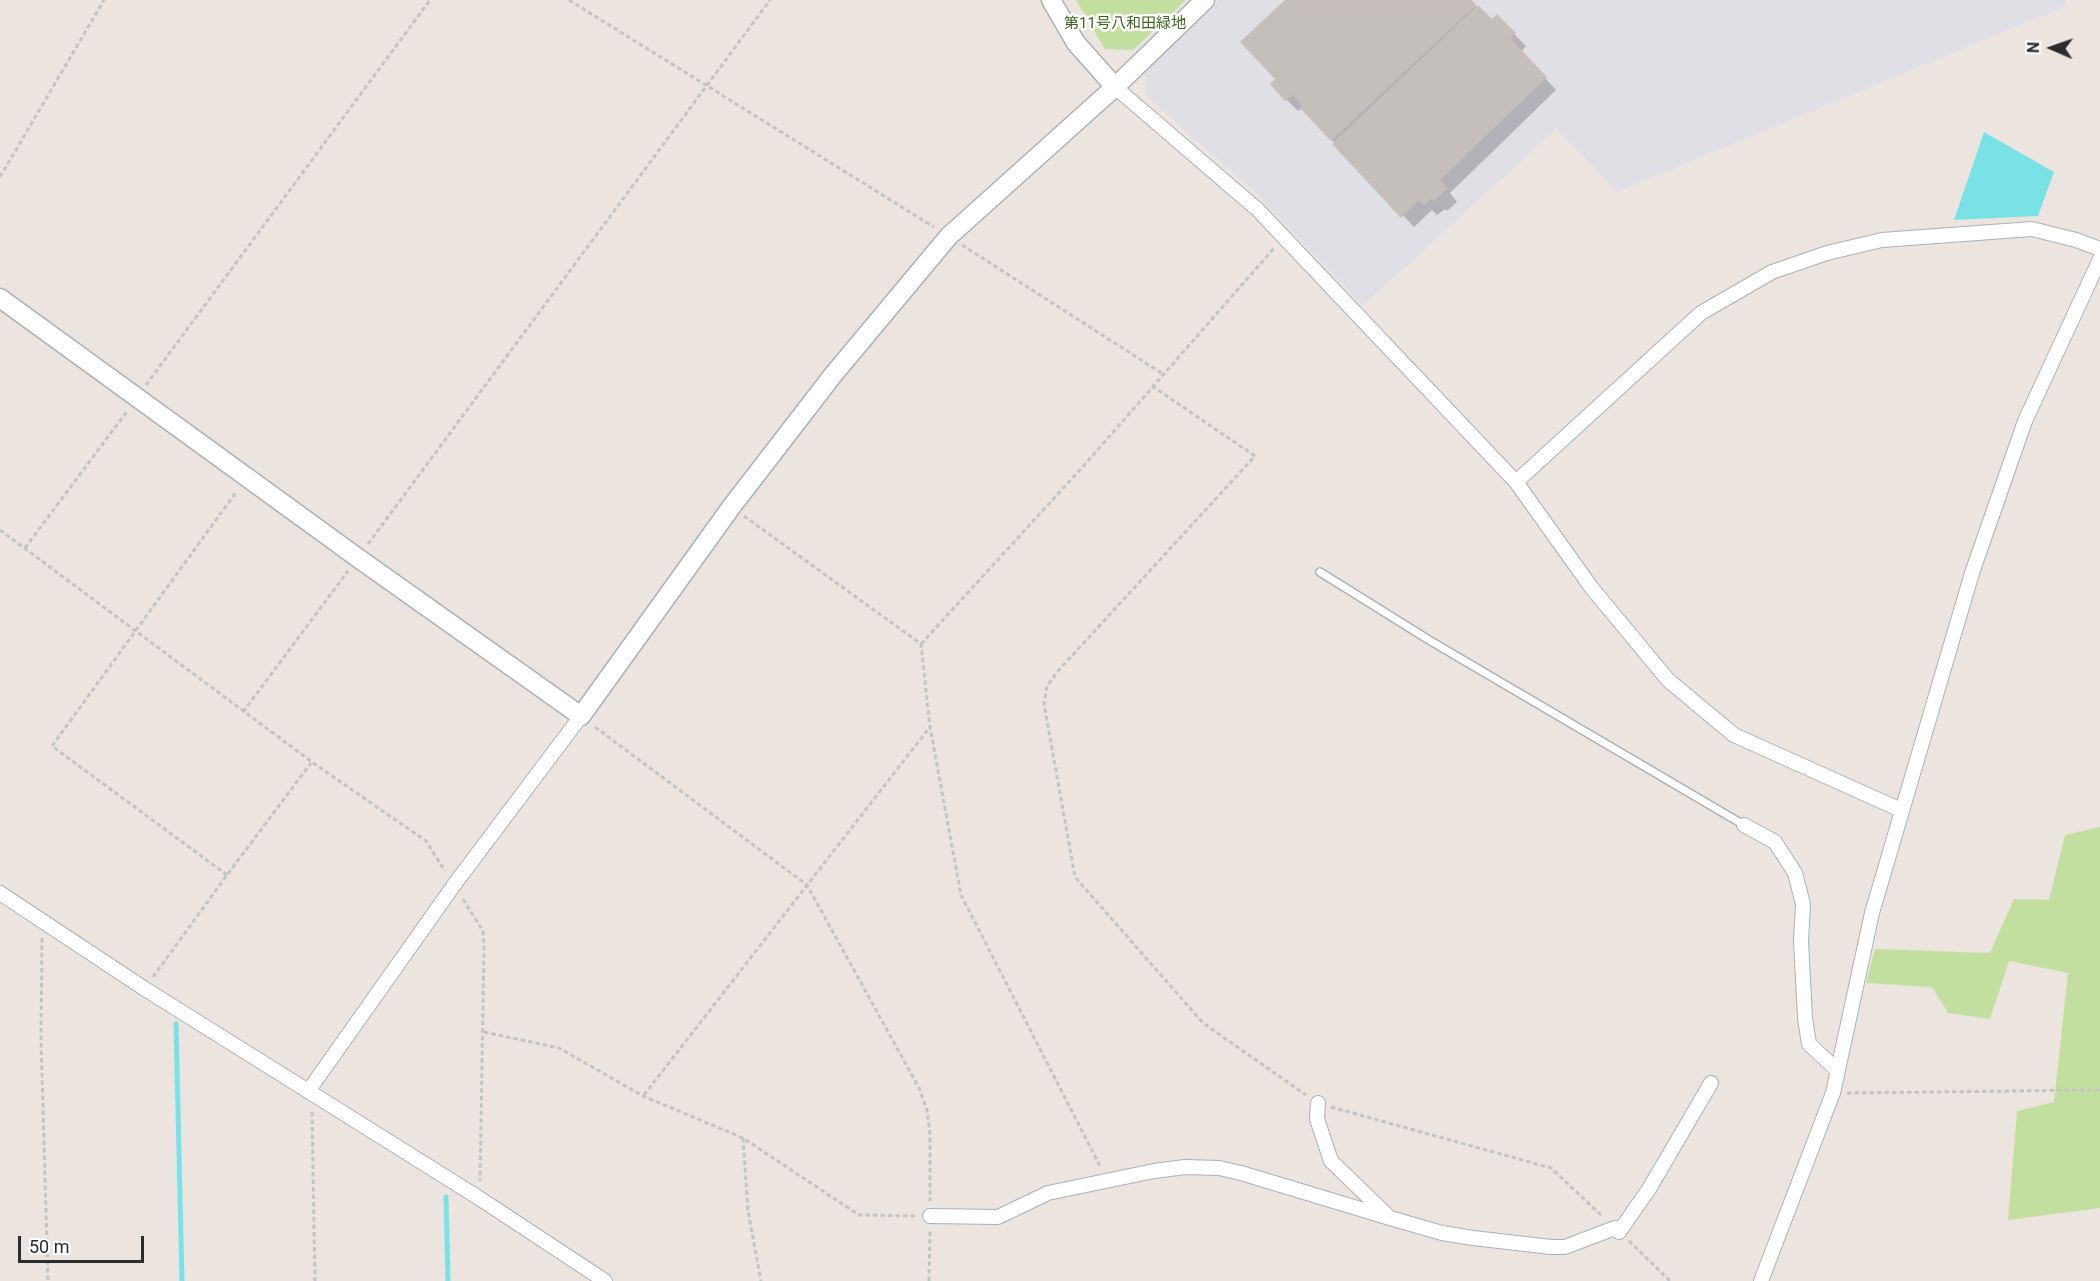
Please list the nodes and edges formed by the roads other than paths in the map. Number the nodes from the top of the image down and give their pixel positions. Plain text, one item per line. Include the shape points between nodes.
1 (1051, 0) edge
2 (1205, 0) edge
3 (1115, 87) junction
4 (2100, 249) edge
5 (2100, 259) edge
6 (0, 298) edge
7 (1515, 483) junction
8 (1320, 572) dead end
9 (581, 716) junction
10 (1901, 810) junction
11 (1744, 825) joint
12 (0, 893) edge
13 (1837, 1070) junction
14 (1711, 1083) dead end
15 (309, 1090) junction
16 (1318, 1103) road end
17 (930, 1216) road end
18 (1390, 1218) junction
19 (604, 1281) edge
20 (1761, 1281) edge

1 - 3 street via 1076,43
2 - 3 street
3 - 7 street via 1258,210
3 - 9 street via 949,236 833,375 732,506
4 - 7 street via 2032,229 1882,240 1772,272 1701,313
5 - 10 street via 2025,421 1972,573
6 - 9 street
7 - 10 street via 1591,587 1668,680 1734,735
8 - 11 lane
9 - 15 street via 454,885
10 - 13 street via 1872,913
11 - 13 street via 1775,843 1795,873 1803,904 1801,941 1809,1044
12 - 15 street
13 - 20 street via 1833,1093
14 - 18 street via 1649,1189 1617,1230 1565,1247 1551,1247 1442,1233
15 - 19 street
16 - 18 street via 1317,1119 1331,1161
17 - 18 street via 998,1217 1048,1193 1185,1167 1218,1168

